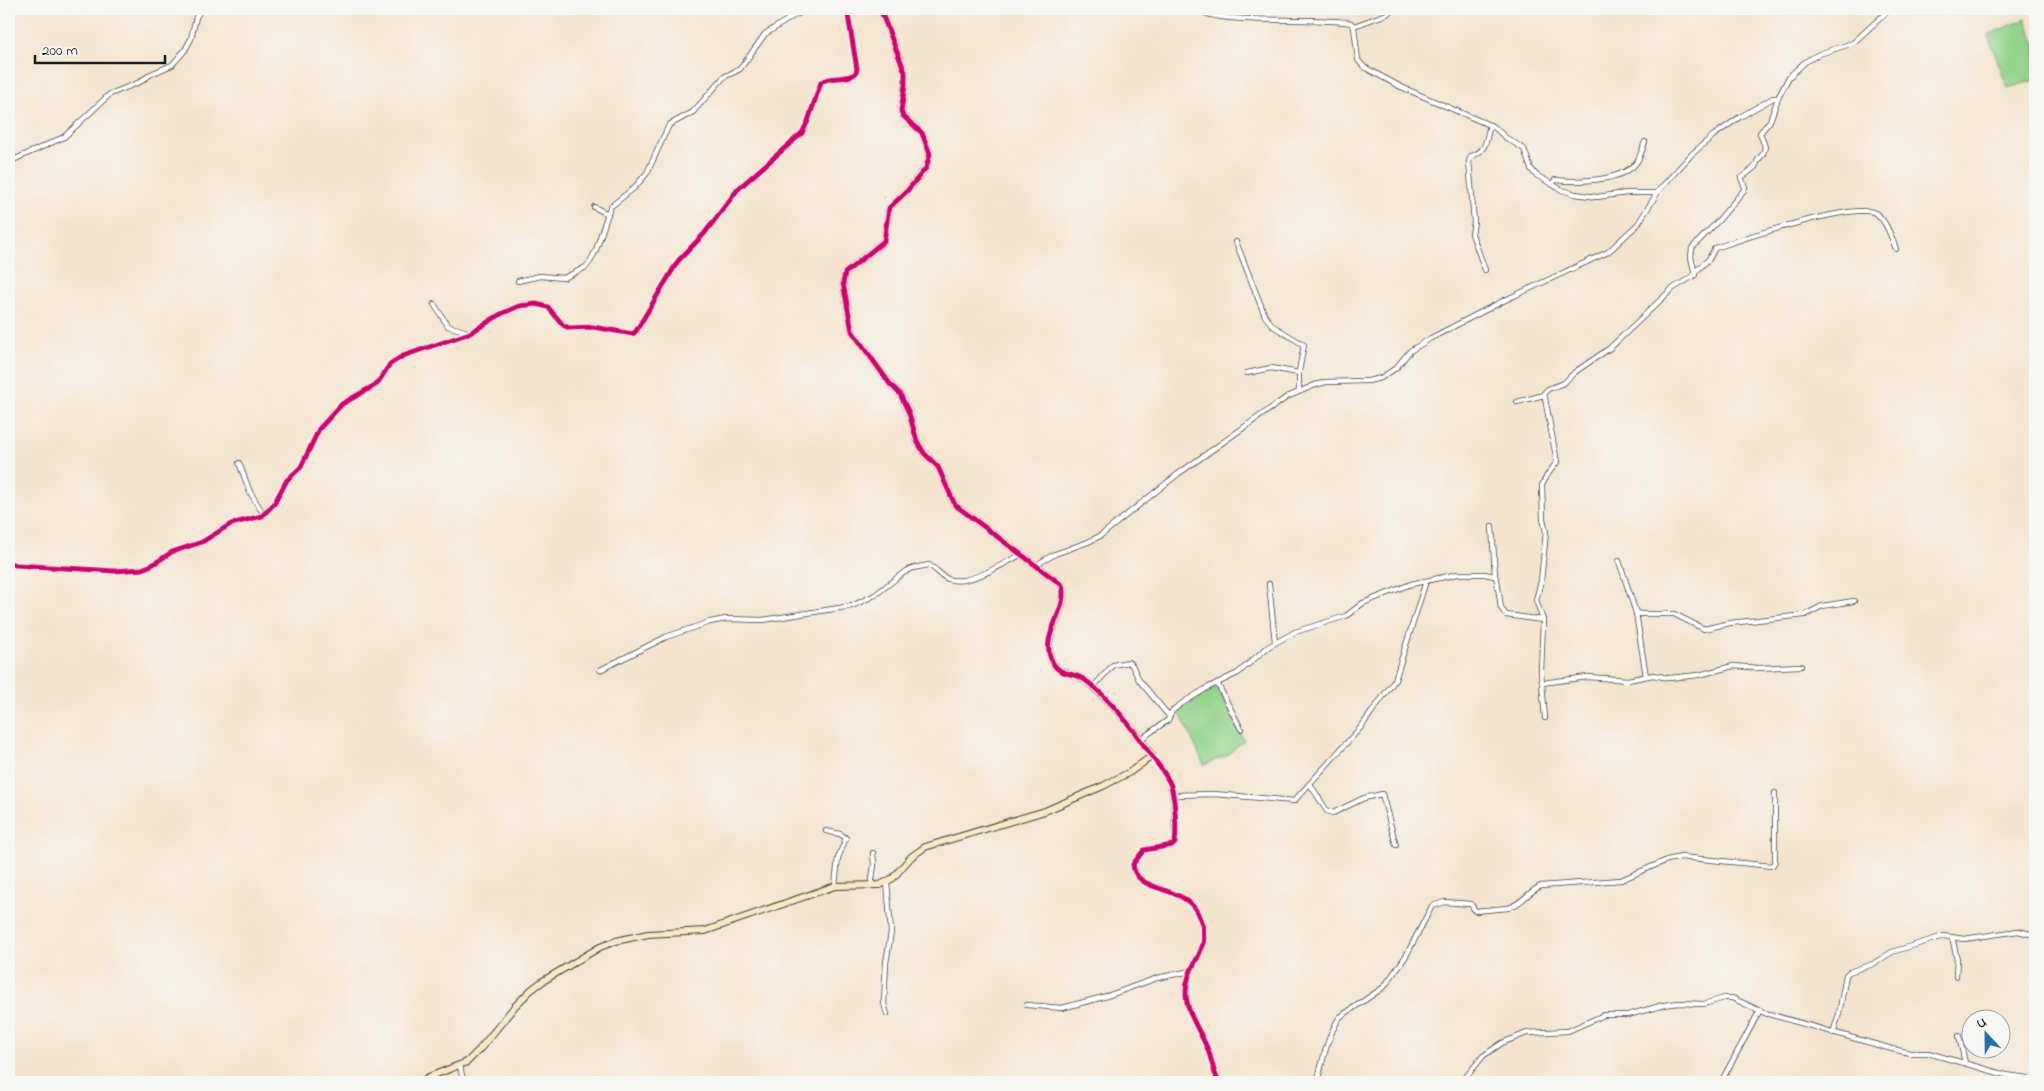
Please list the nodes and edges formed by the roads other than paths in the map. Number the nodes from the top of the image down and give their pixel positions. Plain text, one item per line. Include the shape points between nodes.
1 (201, 9) edge
2 (810, 9) edge
3 (847, 9) edge
4 (880, 9) edge
5 (1198, 9) edge
6 (1392, 9) edge
7 (1890, 9) edge
8 (1354, 26) junction
9 (1778, 98) junction
10 (1490, 125) junction
11 (1645, 142) dead end
12 (9, 162) edge
13 (1552, 184) junction
14 (1657, 193) junction
15 (594, 207) dead end
16 (608, 214) junction
17 (1236, 242) dead end
18 (1896, 249) dead end
19 (1485, 270) dead end
20 (1695, 272) junction
21 (518, 281) dead end
22 (434, 304) dead end
23 (470, 333) junction
24 (1247, 373) dead end
25 (1299, 373) junction
26 (1299, 391) junction
27 (1544, 395) junction
28 (1517, 402) dead end
29 (240, 463) dead end
30 (264, 515) junction
31 (1492, 526) dead end
32 (1022, 554) junction
33 (1619, 561) dead end
34 (9, 562) edge
35 (1036, 565) junction
36 (1495, 576) junction
37 (1426, 581) junction
38 (1269, 584) dead end
39 (1854, 601) dead end
40 (1636, 613) junction
41 (1543, 620) junction
42 (1275, 642) junction
43 (1801, 666) dead end
44 (600, 670) dead end
45 (1646, 676) junction
46 (1217, 683) junction
47 (1542, 683) junction
48 (1092, 687) junction
49 (1169, 716) junction
50 (1545, 718) dead end
51 (1240, 729) dead end
52 (1141, 739) junction
53 (1152, 756) junction
54 (1310, 784) junction
55 (1775, 793) dead end
56 (1173, 796) junction
57 (826, 832) dead end
58 (1396, 845) dead end
59 (873, 853) dead end
60 (887, 882) junction
61 (835, 886) junction
62 (870, 886) junction
63 (2035, 935) edge
64 (1952, 936) junction
65 (1191, 971) junction
66 (1956, 976) dead end
67 (1027, 1005) dead end
68 (1760, 1010) junction
69 (887, 1014) dead end
70 (1833, 1033) junction
71 (1959, 1036) dead end
72 (1965, 1062) junction
73 (460, 1065) junction
74 (2035, 1079) edge
75 (420, 1082) edge
76 (464, 1082) edge
77 (1219, 1082) edge
78 (1317, 1082) edge
79 (1462, 1082) edge
80 (1720, 1082) edge

1 - 12 street via 191,39 172,65 110,94 64,137
2 - 16 street via 770,30 740,68 724,77 692,112 668,125 647,173 634,188 612,204
3 - 23 street via 856,73 821,82 802,133 744,183 678,261 635,333 628,335 593,327 569,328 548,307 536,304 510,310
4 - 32 street via 905,72 901,111 922,134 930,154 926,168 889,208 884,240 845,273 843,283 852,330 900,394 917,441 938,466 955,505
5 - 8 street via 1210,15 1246,20 1347,22
6 - 8 street via 1387,14
7 - 9 street via 1853,43 1805,62 1786,81
8 - 10 street via 1357,56 1364,67 1399,86
9 - 14 street via 1745,114 1714,135
9 - 20 street via 1770,121 1760,134 1765,146 1764,154 1741,178 1744,190 1692,248
10 - 13 street via 1522,147 1534,174
10 - 19 street via 1482,151 1469,160 1472,234
11 - 13 street via 1636,162 1621,173 1587,180 1555,180
13 - 14 street via 1590,197
14 - 26 street via 1645,216 1608,252 1431,338 1410,351 1385,376 1368,381 1326,382
15 - 16 street
16 - 21 street via 596,250 586,267 564,278 540,276
17 - 25 street via 1265,316 1273,326 1304,345
18 - 20 street via 1877,214 1869,211 1840,213 1717,247
20 - 27 street via 1672,289 1610,348 1564,383 1548,389
22 - 23 street via 448,326
23 - 30 street via 397,358 377,384 338,408 316,433 301,467 287,480 277,500
24 - 25 street via 1271,368
25 - 26 street
26 - 35 street via 1214,448 1094,540 1055,554
27 - 28 street
27 - 41 street via 1557,462 1542,485 1546,532 1542,581 1536,603
29 - 30 street via 250,492
30 - 34 street via 235,522 202,542 172,552 137,570 16,565
31 - 36 street
32 - 35 street
32 - 44 street via 984,573 960,580 948,579 929,565 914,568 866,600 844,609 763,620 710,622 666,637
33 - 40 street
35 - 48 street via 1060,582 1063,588 1049,642 1051,659 1060,671 1084,679
36 - 37 street via 1458,574
36 - 41 street via 1501,608 1506,615
37 - 42 street via 1399,588 1360,604 1346,616 1295,632
37 - 54 street via 1395,680 1361,727
38 - 42 street
39 - 40 street via 1822,606 1805,615 1704,629 1674,614
40 - 45 street
41 - 47 street
42 - 46 street via 1241,671
43 - 45 street via 1733,666 1699,675
45 - 47 street via 1631,680 1588,677
46 - 49 street via 1181,704
46 - 51 street
47 - 50 street
48 - 49 street via 1113,665 1128,662
48 - 52 street
49 - 52 street
52 - 53 street
53 - 56 street via 1161,766
53 - 60 street via 1103,786 1045,811 924,847
54 - 56 street via 1292,803 1241,795
54 - 58 street via 1327,811 1333,814 1364,798 1382,794
55 - 78 street via 1775,861 1772,866 1682,857 1621,880 1541,886 1508,908 1475,911 1471,904 1444,902 1432,906 1406,956 1384,987 1340,1017
56 - 65 street via 1175,843 1144,850 1133,864 1133,872 1141,881 1176,893 1192,904 1204,938 1203,950
57 - 61 street via 846,838 838,858
59 - 62 street
60 - 62 street
60 - 69 street via 891,932 886,963 884,1004
61 - 62 street
61 - 73 street via 706,931 648,934 600,947 542,980 473,1057
63 - 64 street via 2018,931 1964,939
64 - 66 street via 1957,959
64 - 70 street via 1922,941 1849,972
65 - 67 street via 1157,978 1062,1008
65 - 77 street via 1186,993 1188,1007
68 - 70 street
68 - 79 street via 1732,998 1724,998 1704,1004 1664,1005 1628,1015 1604,1015 1568,1031 1527,1033 1502,1043 1483,1056
68 - 80 street
70 - 72 street via 1910,1053 1928,1053
71 - 72 street
72 - 74 street via 2006,1075
73 - 75 street
73 - 76 street

